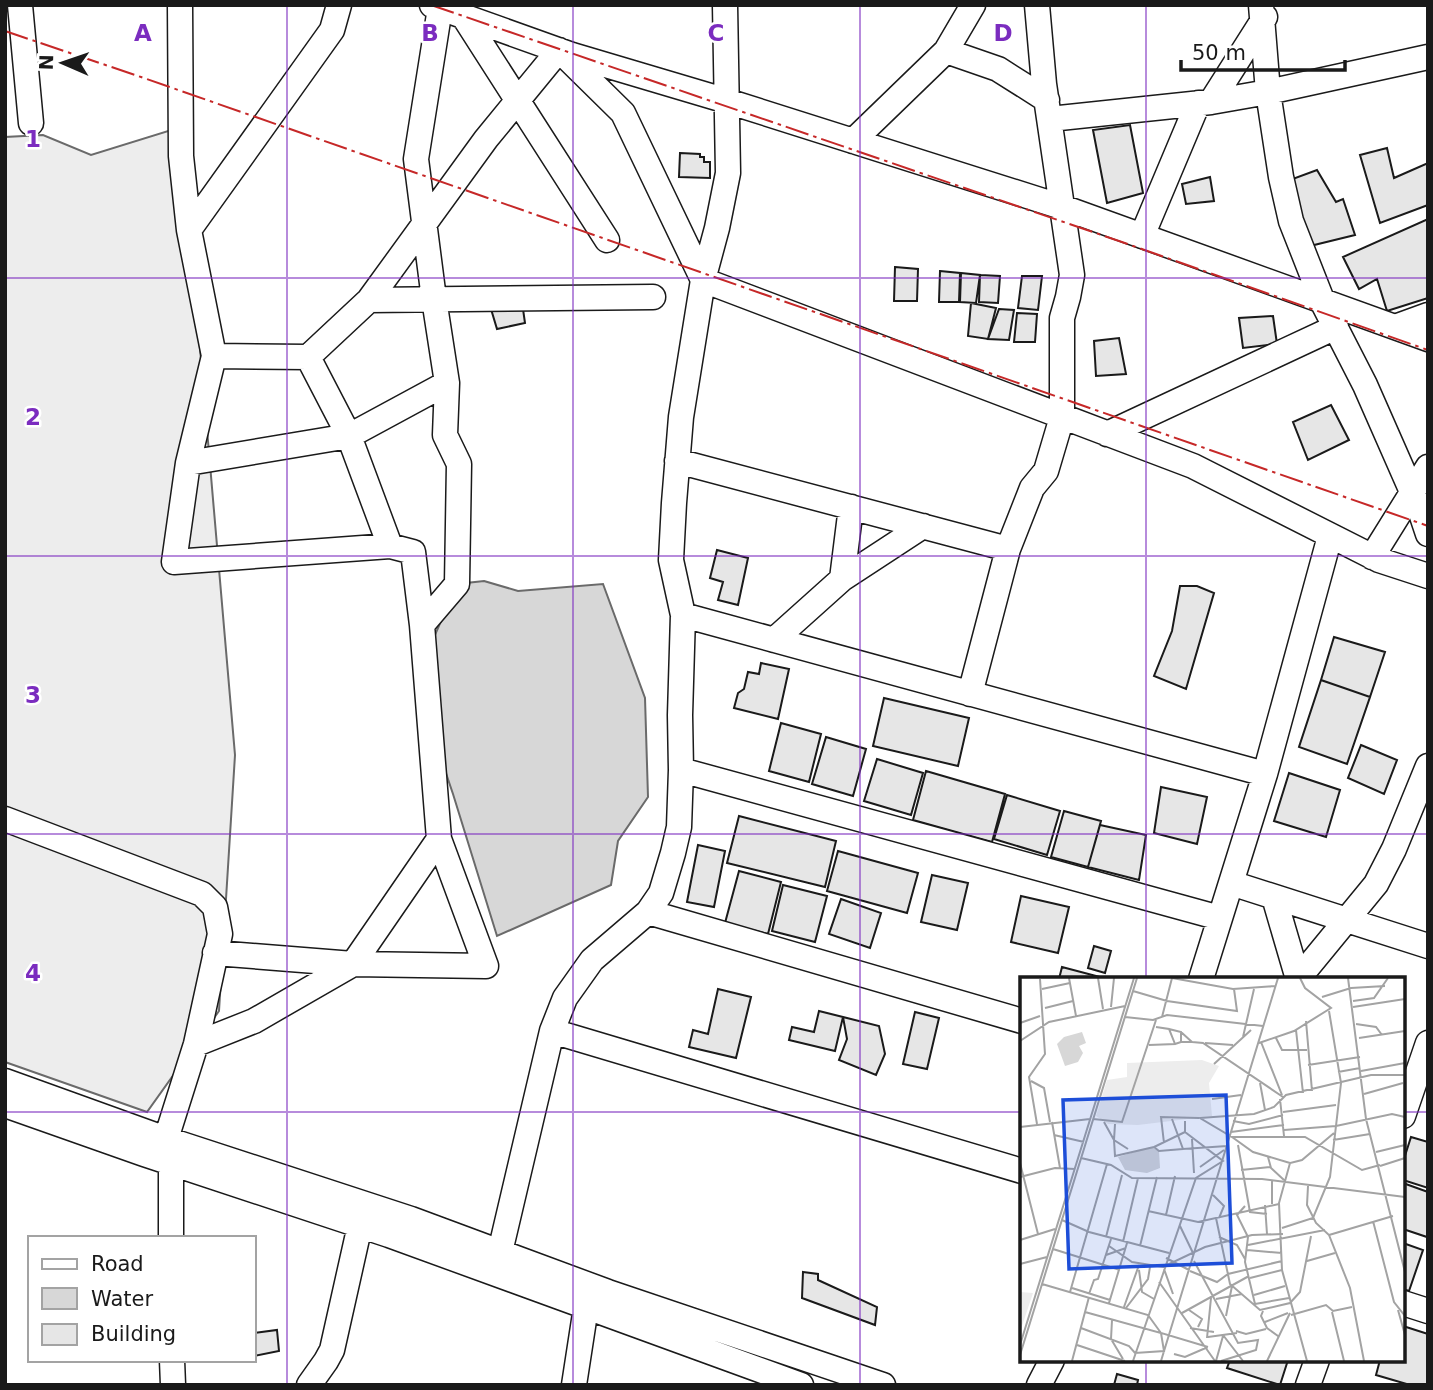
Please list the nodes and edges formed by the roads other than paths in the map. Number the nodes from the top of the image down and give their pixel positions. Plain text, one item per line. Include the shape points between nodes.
1 (20, 5) edge
2 (180, 5) edge
3 (339, 5) edge
4 (725, 5) edge
5 (973, 5) edge
6 (1037, 5) edge
7 (436, 7) edge
8 (1266, 11) edge
9 (464, 17) junction
10 (559, 50) junction
11 (946, 51) junction
12 (1428, 57) edge
13 (1268, 92) junction
14 (517, 100) junction
15 (727, 101) junction
16 (1205, 103) junction
17 (1048, 110) junction
18 (30, 123) dead end
19 (853, 141) junction
20 (1062, 207) junction
21 (424, 224) junction
22 (189, 230) junction
23 (1142, 236) junction
24 (607, 240) dead end
25 (703, 280) junction
26 (653, 297) dead end
27 (434, 299) junction
28 (369, 300) junction
29 (1323, 301) junction
30 (1428, 315) edge
31 (1336, 327) junction
32 (1395, 327) junction
33 (1428, 339) edge
34 (214, 356) junction
35 (308, 357) junction
36 (447, 383) junction
37 (1062, 417) junction
38 (1107, 434) junction
39 (349, 436) junction
40 (677, 461) junction
41 (188, 463) junction
42 (1428, 467) edge
43 (1412, 493) junction
44 (851, 507) junction
45 (923, 526) junction
46 (1428, 534) edge
47 (1330, 536) junction
48 (390, 546) junction
49 (1008, 549) junction
50 (1372, 557) junction
51 (1428, 576) edge
52 (842, 579) junction
53 (683, 615) junction
54 (422, 625) junction
55 (774, 640) junction
56 (970, 694) junction
57 (681, 770) junction
58 (1265, 774) junction
59 (1426, 784) edge
60 (5, 819) edge
61 (439, 839) junction
62 (1231, 883) junction
63 (1274, 897) junction
64 (648, 912) junction
65 (1220, 918) junction
66 (1347, 919) junction
67 (1428, 946) edge
68 (215, 953) junction
69 (352, 964) junction
70 (1296, 972) edge
71 (1202, 977) edge
72 (1020, 1020) edge
73 (552, 1031) junction
74 (1428, 1043) edge
75 (196, 1044) junction
76 (5, 1082) edge
77 (1411, 1102) edge
78 (5, 1105) edge
79 (168, 1151) junction
80 (1020, 1170) edge
81 (360, 1225) junction
82 (171, 1236) edge
83 (500, 1252) junction
84 (1405, 1304) edge
85 (586, 1307) junction
86 (1428, 1311) edge
87 (732, 1333) junction
88 (723, 1357) junction
89 (172, 1362) edge
90 (1051, 1362) edge
91 (1316, 1362) edge
92 (173, 1385) edge
93 (309, 1385) edge
94 (574, 1385) edge
95 (801, 1385) edge
96 (883, 1385) edge
97 (1039, 1385) edge
98 (1308, 1385) edge

1 - 18 street
2 - 22 street via 181,156
3 - 22 street via 332,30
4 - 15 street
5 - 11 street
6 - 17 street
7 - 9 street
7 - 21 street via 416,159
8 - 13 street
8 - 16 street
9 - 10 street
9 - 14 street
10 - 14 street
10 - 15 street
10 - 25 street via 623,113
11 - 17 street via 998,69
11 - 19 street
12 - 13 street
13 - 16 street
13 - 29 street via 1291,221
14 - 21 street
14 - 24 street
15 - 19 street
15 - 25 street via 728,173
16 - 17 street
16 - 23 street
17 - 20 street
19 - 20 street
20 - 23 street
20 - 37 street via 1072,275 1062,318
21 - 27 street
21 - 28 street
22 - 34 street
23 - 29 street
25 - 37 street
25 - 40 street
26 - 27 street
27 - 28 street
27 - 36 street
28 - 35 street
29 - 31 street
29 - 32 street
30 - 32 street
31 - 38 street
31 - 43 street
32 - 33 street
34 - 35 street
34 - 41 street
35 - 39 street
36 - 39 street
36 - 54 street via 444,435 460,464 457,584
37 - 38 street
37 - 49 street via 1046,471 1032,488
38 - 47 street via 1193,466
39 - 41 street
39 - 48 street
40 - 44 street
40 - 53 street via 671,560
41 - 48 street via 174,562
42 - 43 street
43 - 46 street
43 - 50 street
44 - 45 street
44 - 52 street
45 - 49 street
45 - 52 street
47 - 50 street
47 - 58 street
48 - 54 street via 413,552
49 - 56 street
50 - 51 street
52 - 55 street
53 - 55 street
53 - 57 street
54 - 61 street
55 - 56 street
56 - 58 street
57 - 64 street via 673,853 661,893
57 - 65 street
58 - 62 street
59 - 66 street via 1376,884
60 - 68 street via 202,894 215,907 220,934
61 - 69 street
61 - 69 street via 486,966
62 - 63 street
62 - 65 street
63 - 66 street
63 - 70 street
64 - 72 street
64 - 73 street via 592,960 565,998
65 - 71 street
66 - 67 street
66 - 70 street
68 - 69 street
68 - 75 street
69 - 75 street via 254,1021
73 - 80 street
73 - 83 street
74 - 77 street
75 - 79 street
76 - 79 street
78 - 79 street
79 - 81 street
79 - 82 street
79 - 83 street via 411,1219
81 - 85 street
81 - 93 street via 332,1350
83 - 87 street
84 - 86 street
85 - 88 street
85 - 94 street
87 - 88 street
87 - 96 street
88 - 95 street
89 - 92 street
90 - 97 street
91 - 98 street

